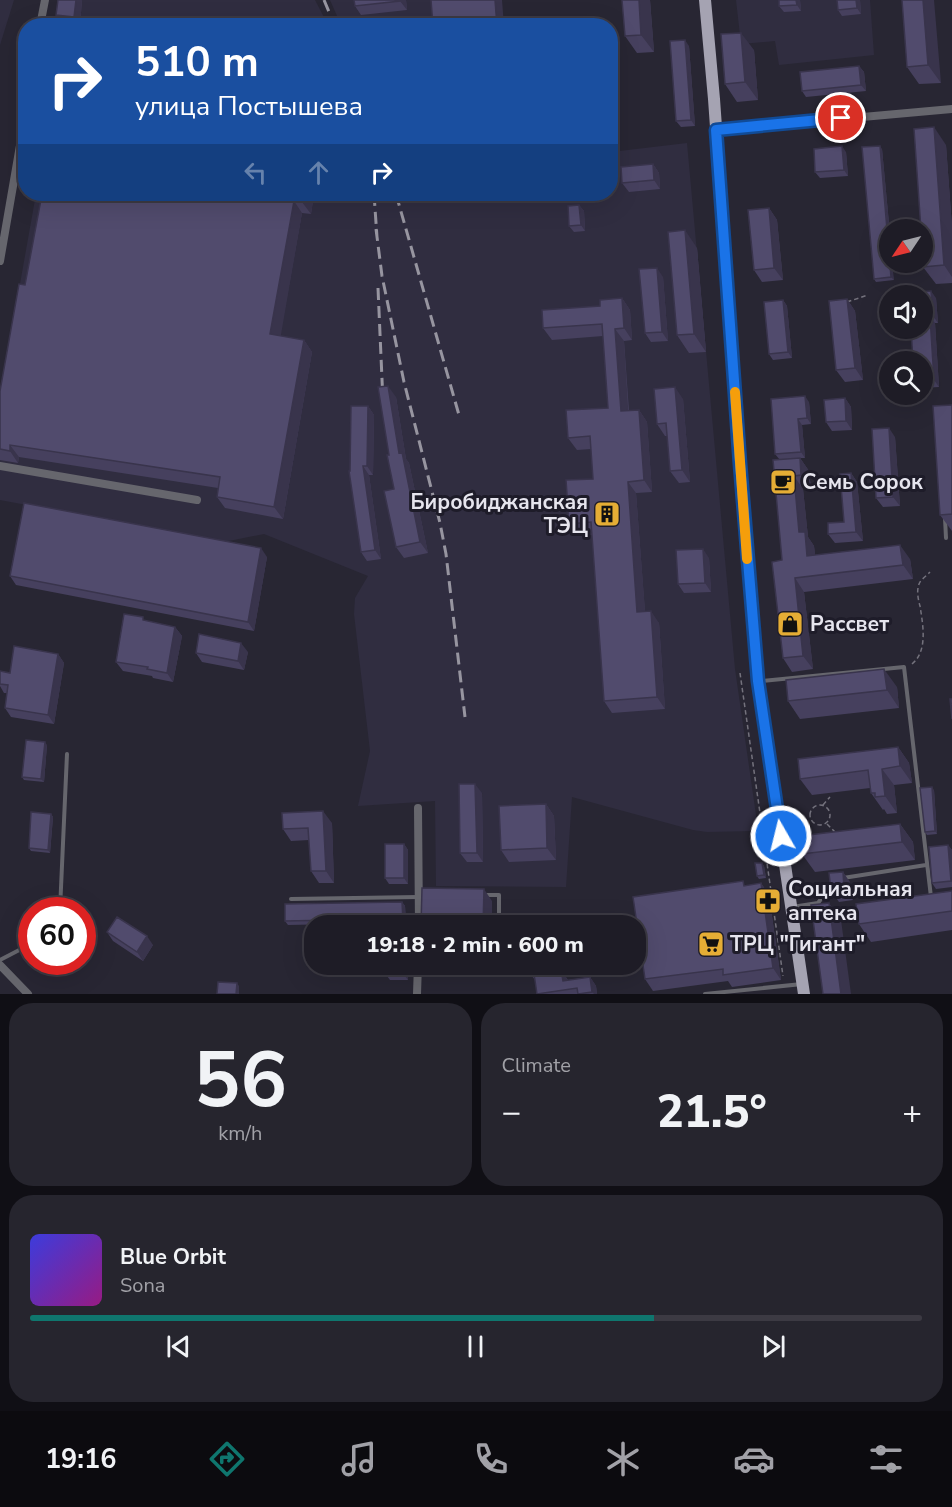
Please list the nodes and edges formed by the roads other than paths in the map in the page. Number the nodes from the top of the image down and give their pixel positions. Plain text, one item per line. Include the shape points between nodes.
1 (45, 0) edge
2 (705, 0) edge
3 (42, 18) edge
4 (952, 109) edge
5 (716, 130) junction
6 (18, 157) edge
7 (0, 261) edge
8 (0, 466) edge
9 (197, 500) dead end
10 (945, 514) edge
11 (946, 538) dead end
12 (758, 681) junction
13 (67, 754) dead end
14 (418, 808) dead end
15 (926, 865) junction
16 (476, 895) edge
17 (941, 896) edge
18 (61, 897) edge
19 (419, 897) junction
20 (291, 899) dead end
21 (792, 908) junction
22 (419, 915) edge
23 (499, 915) edge
24 (18, 951) edge
25 (0, 960) edge
26 (0, 965) edge
27 (418, 975) edge
28 (803, 989) edge
29 (28, 994) edge
30 (417, 994) edge
31 (705, 994) edge

1 - 3 street
2 - 5 main road
4 - 5 street
5 - 12 main road
6 - 7 street
8 - 9 street
10 - 11 lane
12 - 15 lane via 904,667
12 - 21 main road
13 - 18 lane
14 - 19 street
15 - 17 lane via 930,897
15 - 21 lane via 835,879 818,903
16 - 23 lane via 499,895
19 - 20 lane
19 - 22 street
21 - 28 main road
24 - 25 lane
26 - 29 street
27 - 30 street
28 - 31 lane

